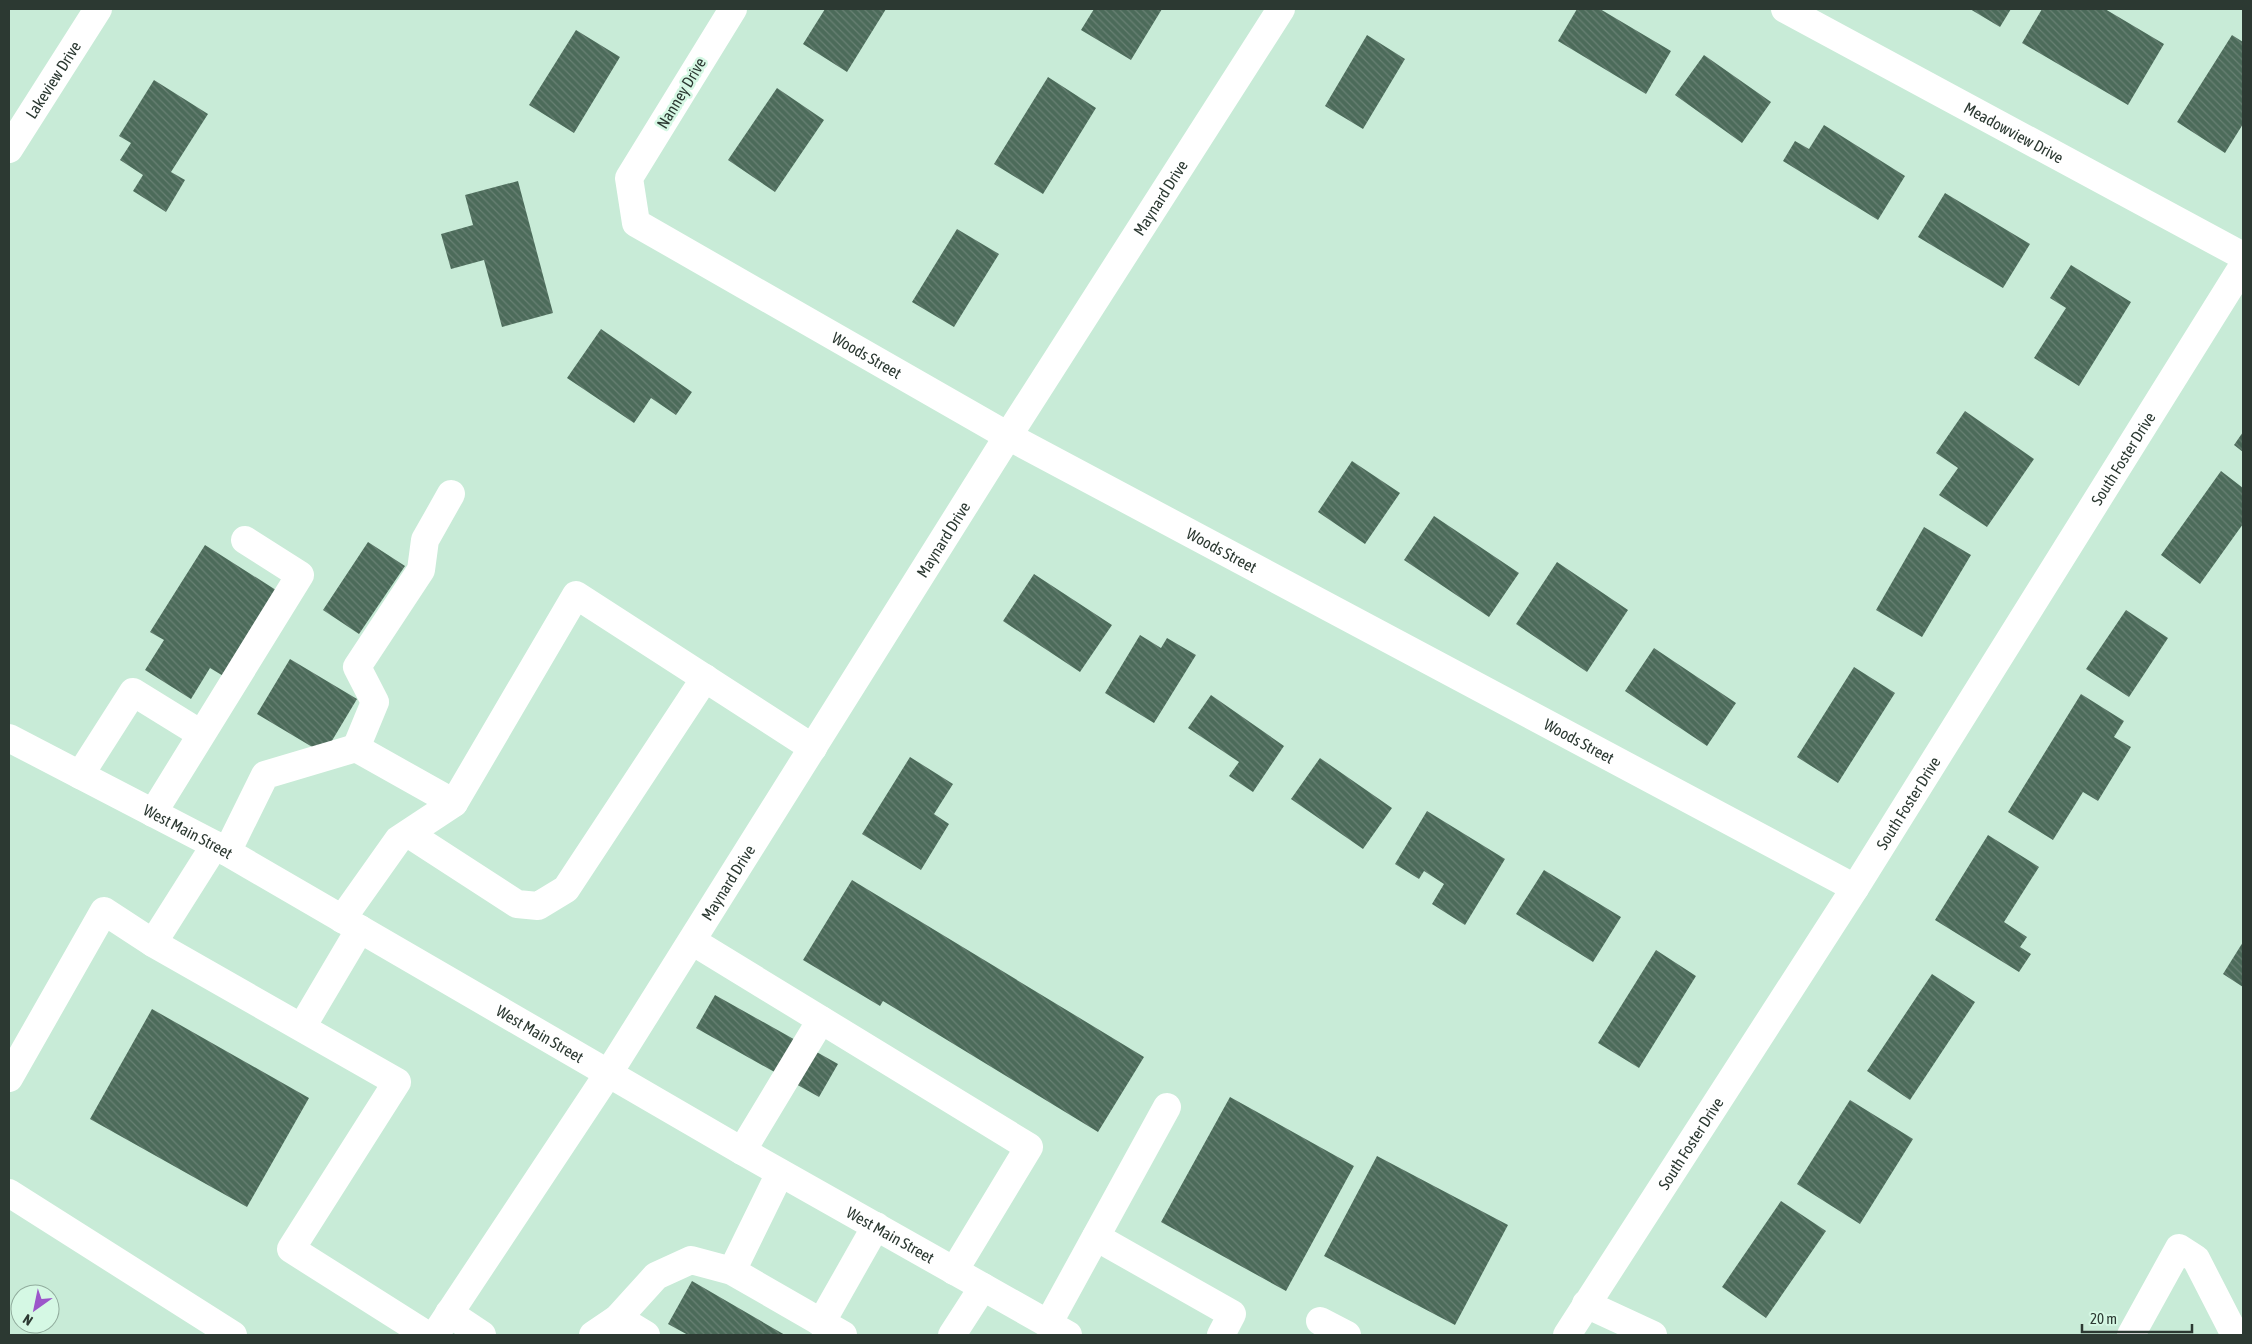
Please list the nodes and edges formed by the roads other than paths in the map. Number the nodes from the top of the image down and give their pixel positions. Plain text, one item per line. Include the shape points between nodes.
1 (98, 9) edge
2 (733, 9) edge
3 (1281, 9) edge
4 (1785, 9) edge
5 (9, 149) edge
6 (629, 178) joint
7 (2243, 256) edge
8 (2243, 266) edge
9 (1008, 436) junction
10 (451, 494) dead end
11 (246, 540) dead end
12 (705, 678) junction
13 (202, 734) junction
14 (9, 738) edge
15 (356, 748) junction
16 (813, 748) junction
17 (80, 775) junction
18 (454, 803) junction
19 (153, 813) junction
20 (409, 834) junction
21 (221, 848) junction
22 (1855, 888) junction
23 (351, 924) junction
24 (692, 941) junction
25 (153, 943) junction
26 (821, 1020) junction
27 (302, 1027) junction
28 (608, 1074) junction
29 (9, 1078) edge
30 (1168, 1107) dead end
31 (742, 1151) junction
32 (780, 1173) junction
33 (9, 1193) edge
34 (876, 1226) junction
35 (1096, 1238) junction
36 (954, 1271) junction
37 (732, 1272) junction
38 (982, 1286) junction
39 (1586, 1304) junction
40 (618, 1318) junction
41 (1320, 1321) dead end
42 (442, 1324) edge
43 (832, 1329) edge
44 (1058, 1330) edge
45 (233, 1335) edge
46 (427, 1335) edge
47 (482, 1335) edge
48 (593, 1335) edge
49 (646, 1335) edge
50 (952, 1335) edge
51 (1221, 1335) edge
52 (1347, 1335) edge
53 (1567, 1335) edge
54 (1651, 1335) edge
55 (2131, 1335) edge
56 (2236, 1335) edge

1 - 5 street, Lakeview Drive
2 - 6 street, Nanney Drive
3 - 9 street, Maynard Drive
4 - 7 street, Meadowview Drive
6 - 9 street, Woods Street via 636,222
8 - 22 street, South Foster Drive
9 - 16 street, Maynard Drive
9 - 22 street, Woods Street
10 - 15 street via 425,540 421,570 357,667 375,702
11 - 13 street via 300,575
12 - 16 street
12 - 18 street via 576,595
12 - 20 street via 566,889 538,906 517,904
13 - 17 street via 133,692
13 - 19 street
14 - 17 street, West Main Street
15 - 18 street
15 - 21 street via 264,775
16 - 24 street, Maynard Drive
17 - 19 street, West Main Street
18 - 20 street
19 - 21 street, West Main Street
20 - 23 street via 398,840
21 - 23 street, West Main Street
21 - 25 street
22 - 39 street, South Foster Drive
23 - 27 street
23 - 28 street, West Main Street
24 - 26 street
24 - 28 street, Maynard Drive
25 - 27 street
25 - 29 street via 104,911
26 - 31 street
26 - 36 street via 1029,1147
27 - 46 street via 397,1082 291,1249
28 - 31 street, West Main Street
28 - 42 street, Maynard Drive
30 - 35 street
31 - 32 street, West Main Street
32 - 34 street, West Main Street
32 - 37 street
33 - 45 street
34 - 36 street, West Main Street
34 - 43 street
35 - 44 street
35 - 51 street via 1232,1314
36 - 38 street, West Main Street
37 - 40 street via 690,1260 656,1276
37 - 43 street
38 - 44 street, West Main Street
38 - 50 street
39 - 53 street, South Foster Drive
39 - 54 street
40 - 48 street
40 - 49 street
41 - 52 street
42 - 47 street
55 - 56 street via 2179,1248 2196,1259

